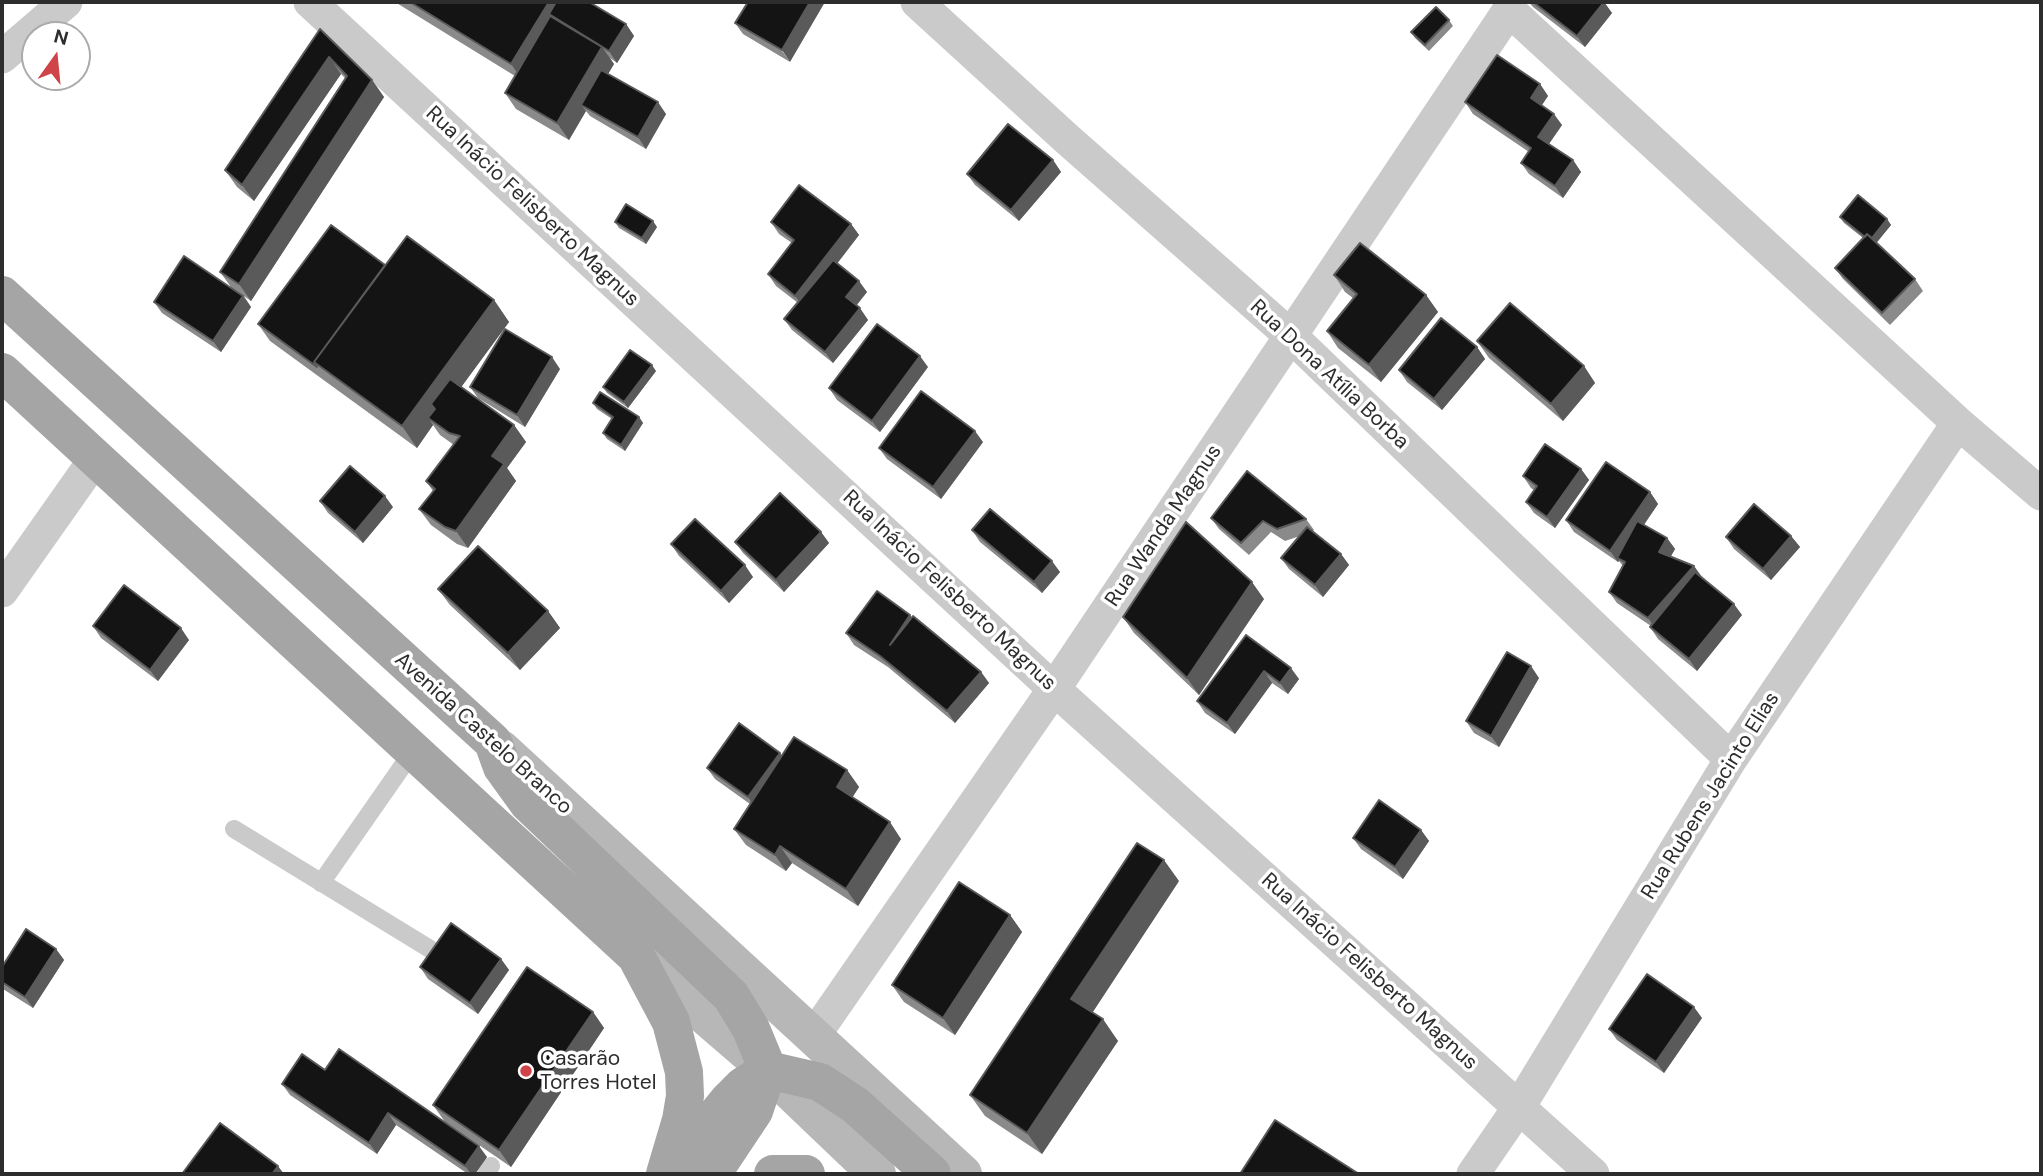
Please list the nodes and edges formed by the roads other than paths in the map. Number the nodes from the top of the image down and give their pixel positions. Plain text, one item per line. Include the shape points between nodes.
1 (66, 2) edge
2 (310, 2) edge
3 (917, 2) edge
4 (2, 57) edge
5 (2, 295) edge
6 (1292, 337) junction
7 (2, 372) edge
8 (1958, 423) junction
9 (95, 458) junction
10 (2041, 494) edge
11 (2, 591) edge
12 (1054, 689) junction
13 (492, 742) junction
14 (414, 751) junction
15 (1731, 759) junction
16 (234, 829) dead end
17 (321, 883) junction
18 (430, 950) edge
19 (636, 956) junction
20 (813, 1037) junction
21 (768, 1070) junction
22 (1519, 1107) junction
23 (667, 1174) edge
24 (712, 1174) edge
25 (773, 1174) edge
26 (806, 1174) edge
27 (877, 1174) edge
28 (932, 1174) edge
29 (963, 1174) edge
30 (1473, 1174) edge
31 (1594, 1174) edge

1 - 4 street
2 - 12 street, Rua Inácio Felisberto Magnus
3 - 6 street, Rua Dona Atília Borba
5 - 13 main road, Avenida Castelo Branco
6 - 8 street, Rua Wanda Magnus via 1509,10
6 - 12 street, Rua Wanda Magnus
6 - 15 street, Rua Dona Atília Borba
7 - 9 main road
8 - 10 street
8 - 15 street, Rua Rubens Jacinto Elias
9 - 11 street
9 - 14 main road
12 - 20 street, Rua Wanda Magnus
12 - 22 street, Rua Inácio Felisberto Magnus
13 - 20 main road, Avenida Castelo Branco
13 - 21 main road via 502,766 528,803 731,996
14 - 17 lane
14 - 19 main road
15 - 22 street, Rua Rubens Jacinto Elias
16 - 17 lane
17 - 18 lane
19 - 21 main road
19 - 23 main road via 671,1022 684,1072 685,1096
20 - 29 main road, Avenida Castelo Branco
21 - 23 main road via 728,1101
21 - 24 main road via 754,1111
21 - 27 main road
21 - 28 main road via 820,1082 855,1105
22 - 30 street, Rua Rubens Jacinto Elias
22 - 31 street, Rua Inácio Felisberto Magnus
25 - 26 main road

